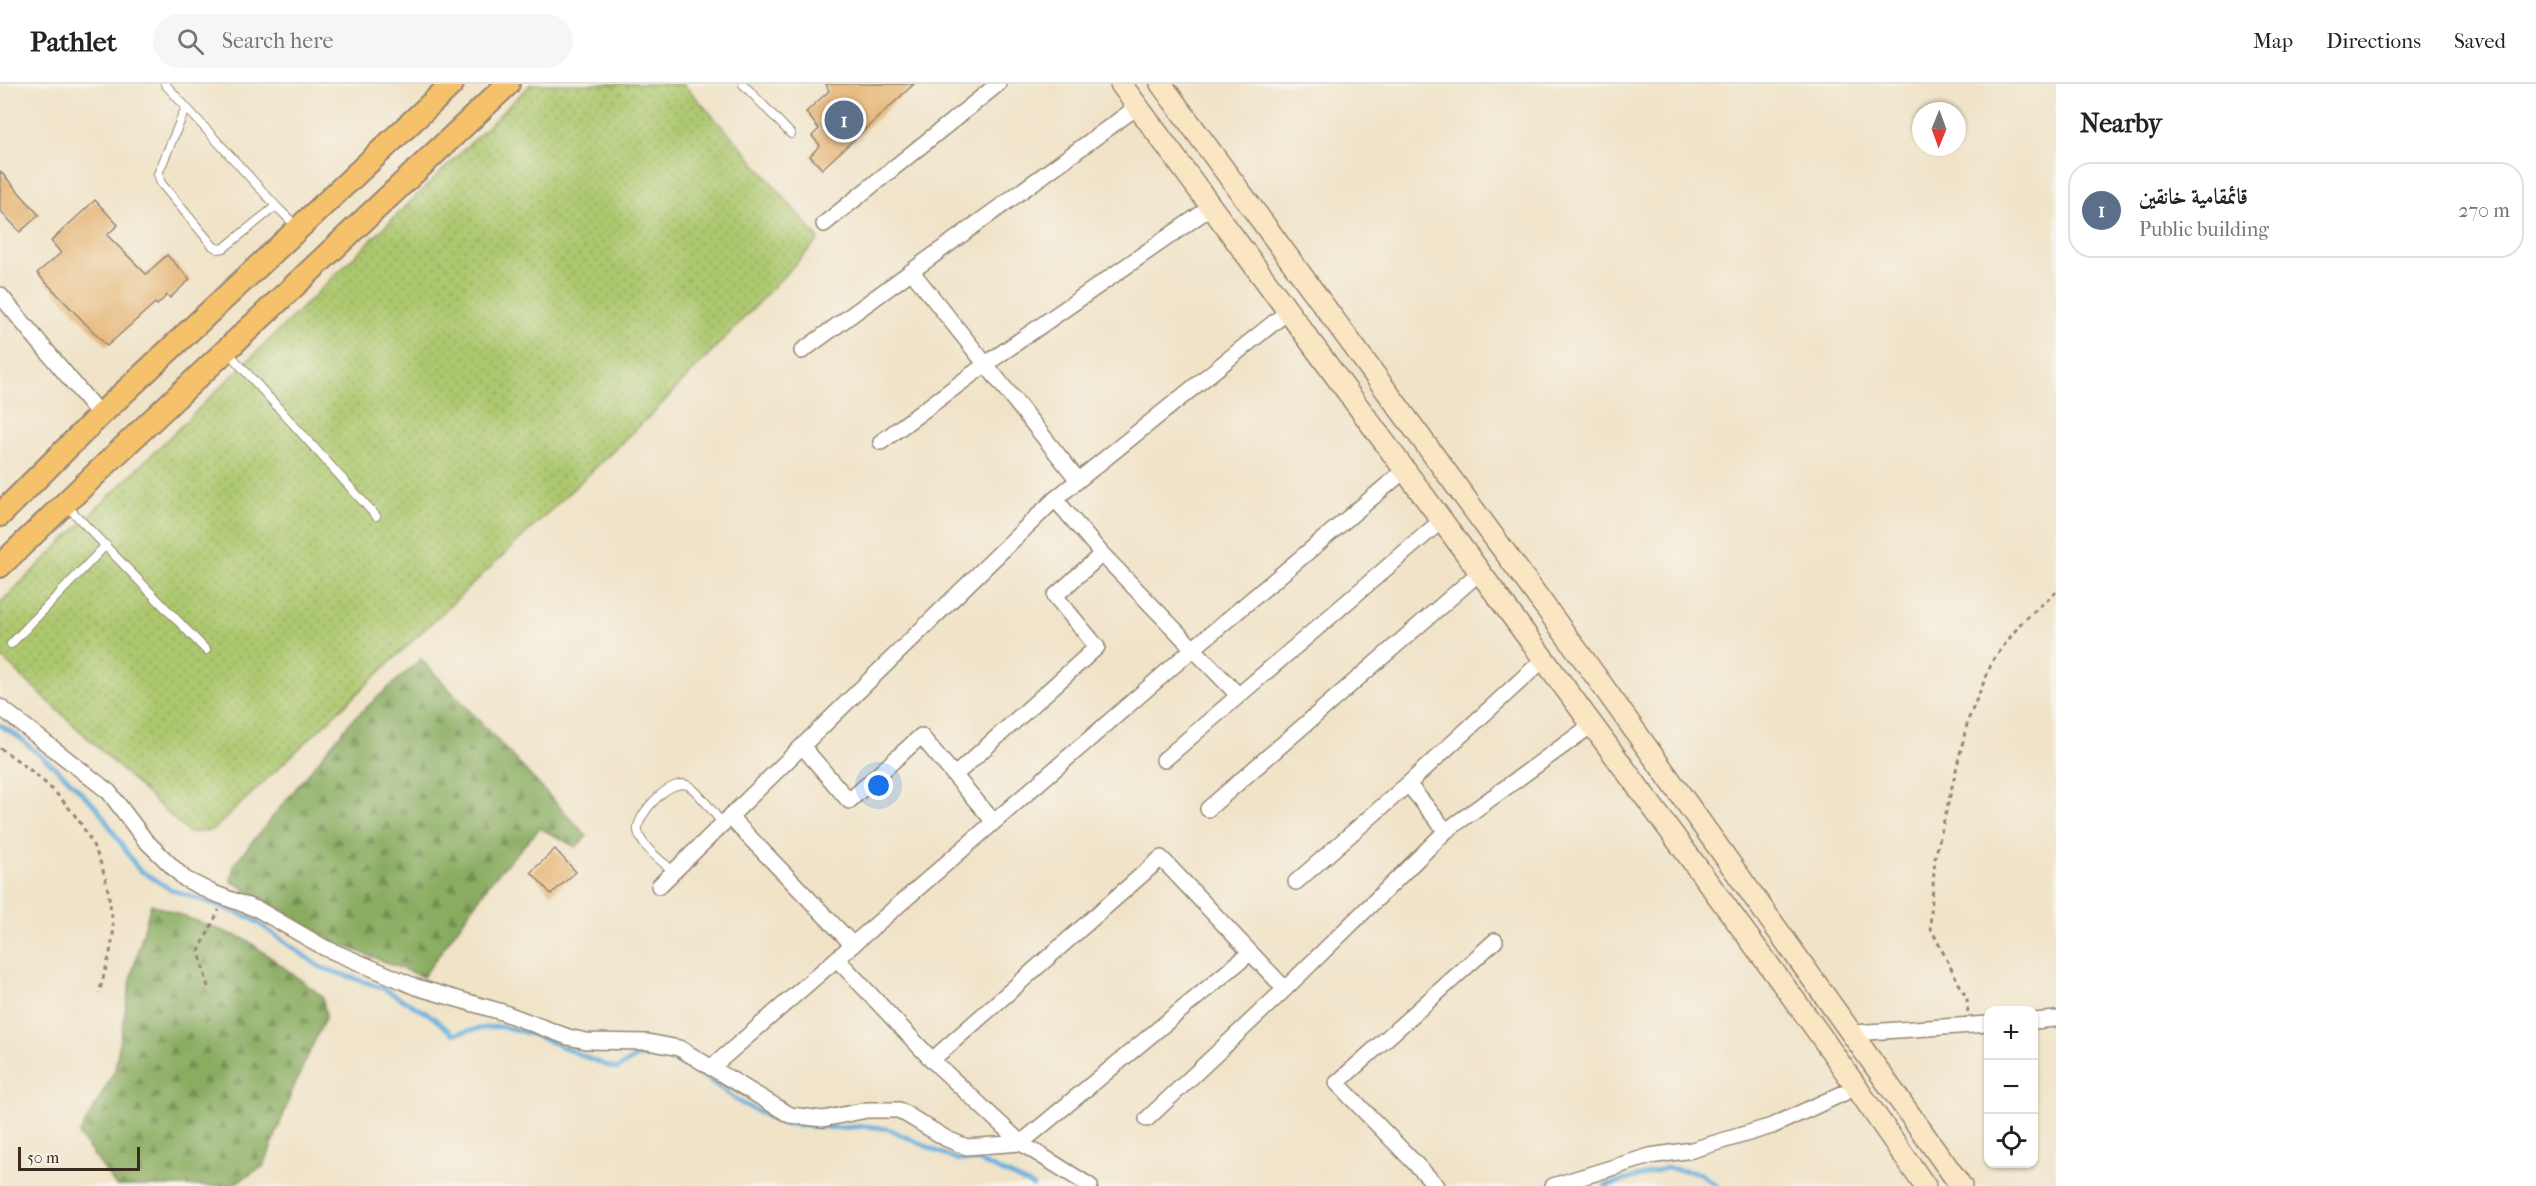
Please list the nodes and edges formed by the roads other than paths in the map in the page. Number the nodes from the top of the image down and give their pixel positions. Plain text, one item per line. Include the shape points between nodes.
1 (165, 84) edge
2 (452, 84) edge
3 (508, 84) edge
4 (743, 84) edge
5 (998, 84) edge
6 (1161, 84) edge
7 (1132, 92) edge
8 (186, 107) junction
9 (791, 134) dead end
10 (276, 206) junction
11 (1211, 207) junction
12 (824, 224) dead end
13 (299, 228) junction
14 (912, 272) junction
15 (235, 289) junction
16 (0, 295) edge
17 (1287, 312) junction
18 (262, 315) junction
19 (226, 350) junction
20 (802, 351) dead end
21 (986, 364) junction
22 (100, 415) junction
23 (881, 442) dead end
24 (1405, 470) junction
25 (1078, 480) junction
26 (1055, 499) junction
27 (64, 504) junction
28 (0, 515) edge
29 (376, 516) dead end
30 (1442, 520) junction
31 (106, 545) junction
32 (1102, 554) junction
33 (0, 566) edge
34 (1480, 572) junction
35 (11, 644) dead end
36 (1194, 648) junction
37 (206, 650) dead end
38 (1582, 657) junction
39 (1550, 666) junction
40 (1238, 695) junction
41 (1609, 697) junction
42 (0, 707) edge
43 (1590, 719) junction
44 (803, 747) junction
45 (1164, 760) dead end
46 (955, 775) junction
47 (1408, 784) junction
48 (1208, 809) dead end
49 (727, 820) junction
50 (994, 822) junction
51 (1446, 831) junction
52 (674, 872) junction
53 (1296, 882) dead end
54 (659, 886) dead end
55 (1495, 941) dead end
56 (853, 945) junction
57 (1250, 953) junction
58 (837, 959) junction
59 (1285, 989) junction
60 (2056, 1019) edge
61 (2038, 1020) edge
62 (1984, 1024) edge
63 (1853, 1033) junction
64 (932, 1060) junction
65 (711, 1068) junction
66 (1857, 1087) junction
67 (1147, 1119) dead end
68 (1021, 1143) junction
69 (1558, 1185) edge
70 (1090, 1186) edge
71 (1437, 1186) edge
72 (1925, 1186) edge
73 (1961, 1186) edge

1 - 8 lane
2 - 13 main road
3 - 18 main road
4 - 9 lane
5 - 12 street
6 - 38 main road
7 - 11 main road
7 - 14 street
8 - 10 lane
8 - 10 lane via 158,174 161,183 213,246 224,248
10 - 13 lane
11 - 17 main road
11 - 21 street
13 - 15 main road
14 - 20 street
14 - 21 street
15 - 18 main road
15 - 22 main road
16 - 22 street
17 - 24 main road
17 - 25 street
18 - 19 main road
19 - 27 main road
19 - 29 lane
21 - 23 street
21 - 25 street
22 - 28 main road
24 - 30 main road
24 - 36 street
25 - 26 street
26 - 32 street
26 - 44 street
27 - 31 lane
27 - 33 main road
30 - 34 main road
30 - 40 street
31 - 35 lane
31 - 37 lane
32 - 36 street
32 - 46 street via 1055,596 1097,647
34 - 39 main road
34 - 48 street
36 - 40 street
36 - 50 street
38 - 39 main road via 1575,675 1562,678
38 - 41 main road
39 - 43 main road
39 - 47 street
40 - 45 street
41 - 43 main road via 1591,699 1586,708
41 - 63 main road
42 - 65 street via 109,792 145,840 185,879 259,910 325,948 416,987 501,1011 568,1037 679,1048
43 - 51 street
43 - 66 main road
44 - 46 street via 849,801 921,736
44 - 49 street
46 - 50 street
47 - 51 street
47 - 53 street
49 - 52 street
49 - 52 lane via 689,786 679,783 668,787 638,821 637,830 641,841
49 - 56 street
50 - 56 street
51 - 59 street
52 - 54 street
55 - 71 street via 1337,1083
56 - 58 street
57 - 59 street
57 - 64 street via 1161,858
57 - 68 street
58 - 64 street
58 - 65 street
59 - 67 street
60 - 61 street
62 - 63 street
63 - 73 main road
64 - 68 street
65 - 68 street via 790,1115 823,1119 867,1110 899,1110 967,1147
66 - 69 street via 1772,1126 1692,1150 1650,1156
66 - 72 main road
68 - 70 street

